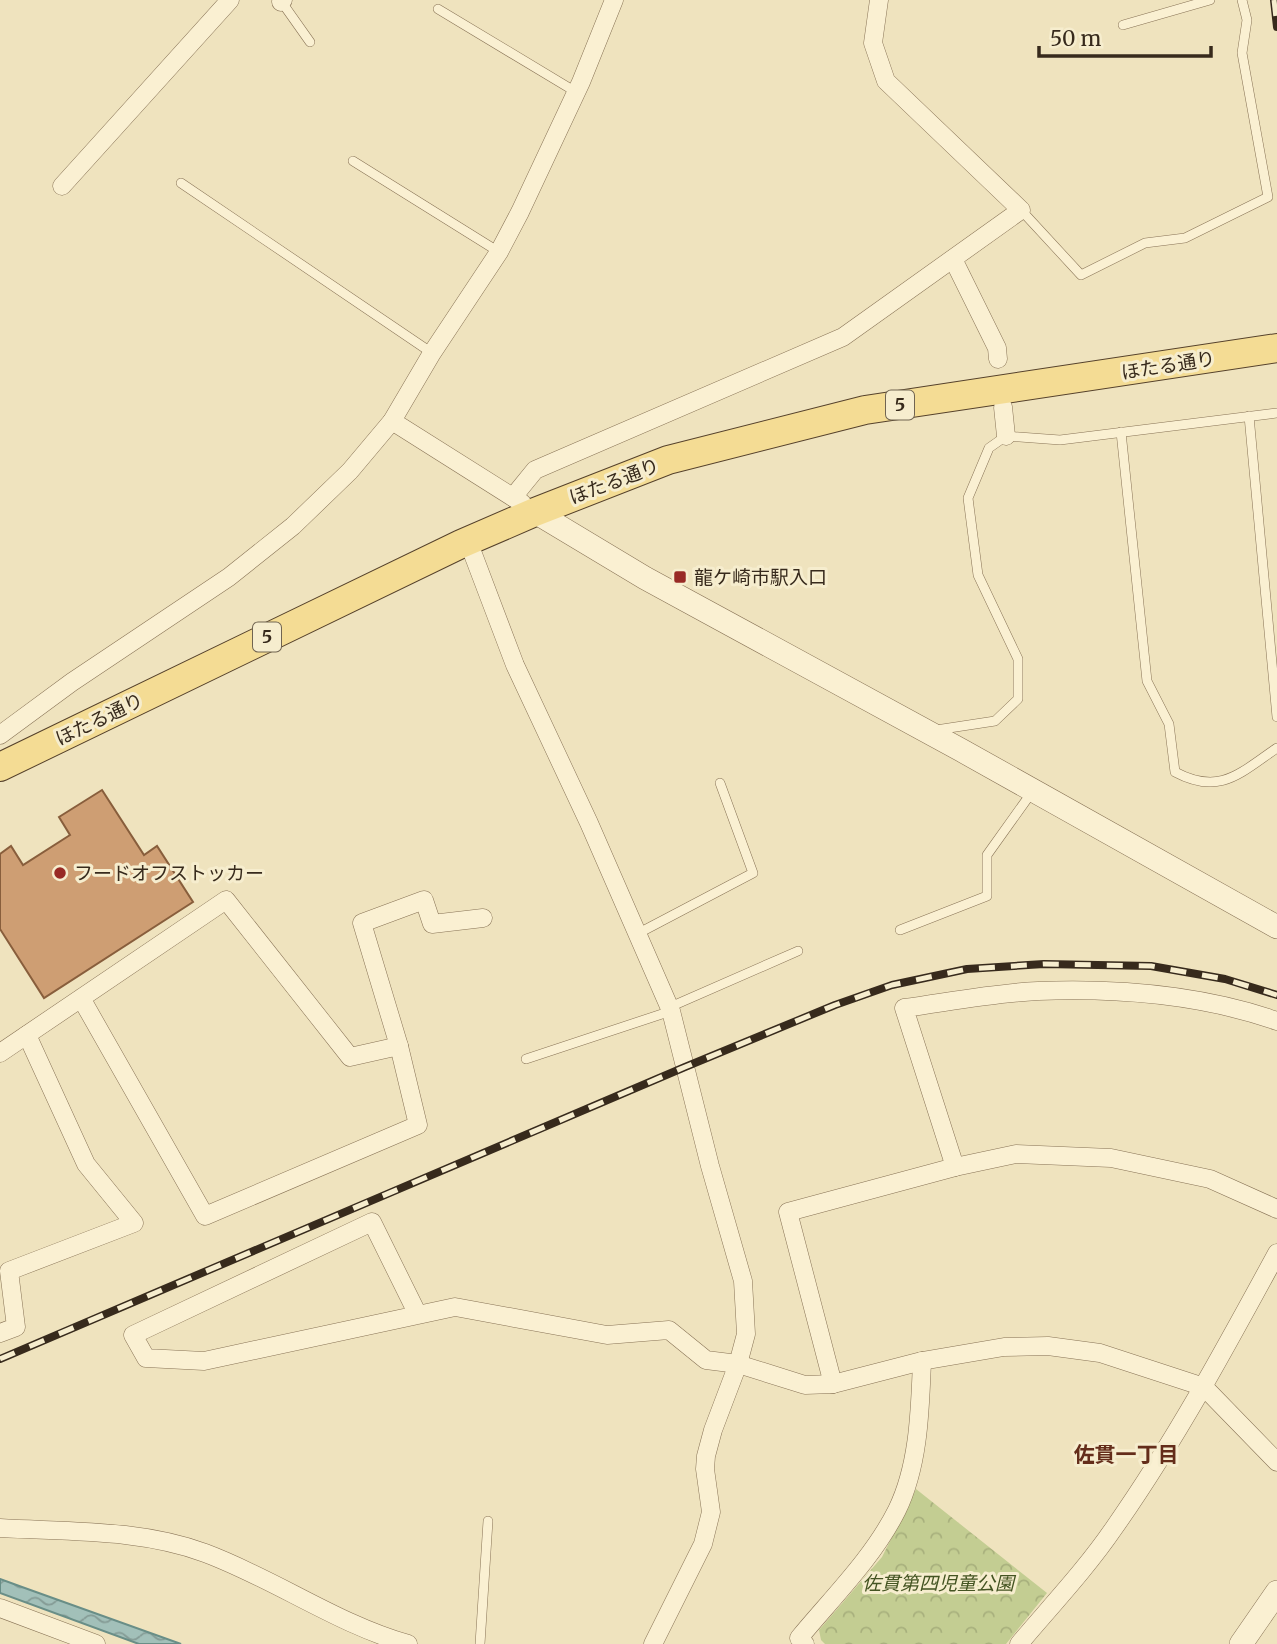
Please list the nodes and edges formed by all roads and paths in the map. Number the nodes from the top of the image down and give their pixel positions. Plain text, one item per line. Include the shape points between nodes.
1 (230, 0) edge
2 (614, 0) edge
3 (880, 0) edge
4 (1210, 0) edge
5 (1242, 0) edge
6 (281, 1) edge
7 (438, 9) dead end
8 (1123, 25) dead end
9 (310, 42) dead end
10 (576, 92) junction
11 (353, 161) dead end
12 (181, 183) dead end
13 (62, 186) dead end
14 (1021, 210) junction
15 (499, 252) junction
16 (953, 259) junction
17 (1277, 348) edge
18 (432, 353) junction
19 (998, 359) dead end
20 (1003, 407) dead end
21 (1277, 413) edge
22 (1249, 416) junction
23 (392, 421) junction
24 (1121, 432) junction
25 (1006, 436) junction
26 (524, 505) junction
27 (468, 541) junction
28 (1277, 717) edge
29 (927, 731) junction
30 (0, 735) edge
31 (1277, 748) edge
32 (0, 767) edge
33 (719, 783) dead end
34 (1033, 790) junction
35 (483, 918) dead end
36 (1277, 927) edge
37 (900, 930) dead end
38 (637, 934) junction
39 (798, 951) dead end
40 (81, 998) junction
41 (670, 1009) junction
42 (1277, 1021) edge
43 (27, 1035) junction
44 (398, 1046) junction
45 (0, 1053) edge
46 (526, 1059) dead end
47 (955, 1167) junction
48 (1277, 1209) edge
49 (1277, 1253) edge
50 (418, 1315) junction
51 (0, 1333) edge
52 (922, 1361) junction
53 (738, 1364) junction
54 (833, 1384) junction
55 (1204, 1387) junction
56 (1277, 1462) edge
57 (488, 1521) dead end
58 (0, 1528) edge
59 (1277, 1592) edge
60 (0, 1608) edge
61 (91, 1643) edge
62 (408, 1644) edge
63 (481, 1644) edge
64 (653, 1644) edge
65 (805, 1644) edge
66 (1019, 1644) edge
67 (1241, 1644) edge

1 - 13 street
2 - 10 street
3 - 14 street via 873,43 886,81
4 - 8 lane
5 - 14 lane via 1247,20 1242,53 1268,197 1185,238 1145,243 1081,275
6 - 9 lane
7 - 10 lane
10 - 15 street
11 - 15 lane
12 - 18 lane
14 - 16 street
15 - 18 street
16 - 19 street via 997,348
16 - 26 street via 843,337 535,470
17 - 26 main road, ほたる通り / 5 via 865,410 668,460
18 - 23 street
20 - 25 street
21 - 22 lane
22 - 24 lane
22 - 28 lane
23 - 26 street
23 - 30 street via 350,471 293,526 229,577
24 - 25 lane via 1060,440
24 - 31 lane via 1147,681 1169,724 1175,772 1194,782 1228,781
25 - 29 lane via 989,448 968,498 978,575 1018,659 1018,699 995,721
26 - 27 main road, ほたる通り / 5
26 - 29 street via 645,578
27 - 32 main road, ほたる通り / 5
27 - 38 street via 515,665
29 - 34 street
33 - 38 lane via 752,873
34 - 36 street
34 - 37 lane via 987,855 987,896
35 - 44 street via 432,924 424,900 362,923
38 - 41 street
39 - 41 lane
40 - 43 street
40 - 44 street via 226,900 351,1057
40 - 44 street via 205,1216 418,1125
41 - 46 lane
41 - 53 street via 743,1281 746,1334
42 - 47 street via 1210,1004 1131,992 1038,991 904,1008
43 - 45 street
43 - 51 street via 86,1164 134,1223 9,1271 16,1327
47 - 48 street via 1016,1154 1111,1158 1210,1179
47 - 54 street via 788,1212
49 - 55 street
50 - 50 street via 204,1361 146,1358 133,1335 372,1222
50 - 53 street via 455,1307 607,1335 668,1330 706,1360
52 - 54 street
52 - 55 street via 1004,1347 1048,1346 1100,1353
52 - 65 street via 913,1460 898,1508 876,1545 799,1639
53 - 54 street via 805,1385
53 - 64 street via 706,1456 711,1512 704,1544
55 - 56 street
55 - 66 street via 1112,1531
57 - 63 lane
58 - 62 street via 156,1539 204,1553 367,1631
59 - 67 street
60 - 61 street

